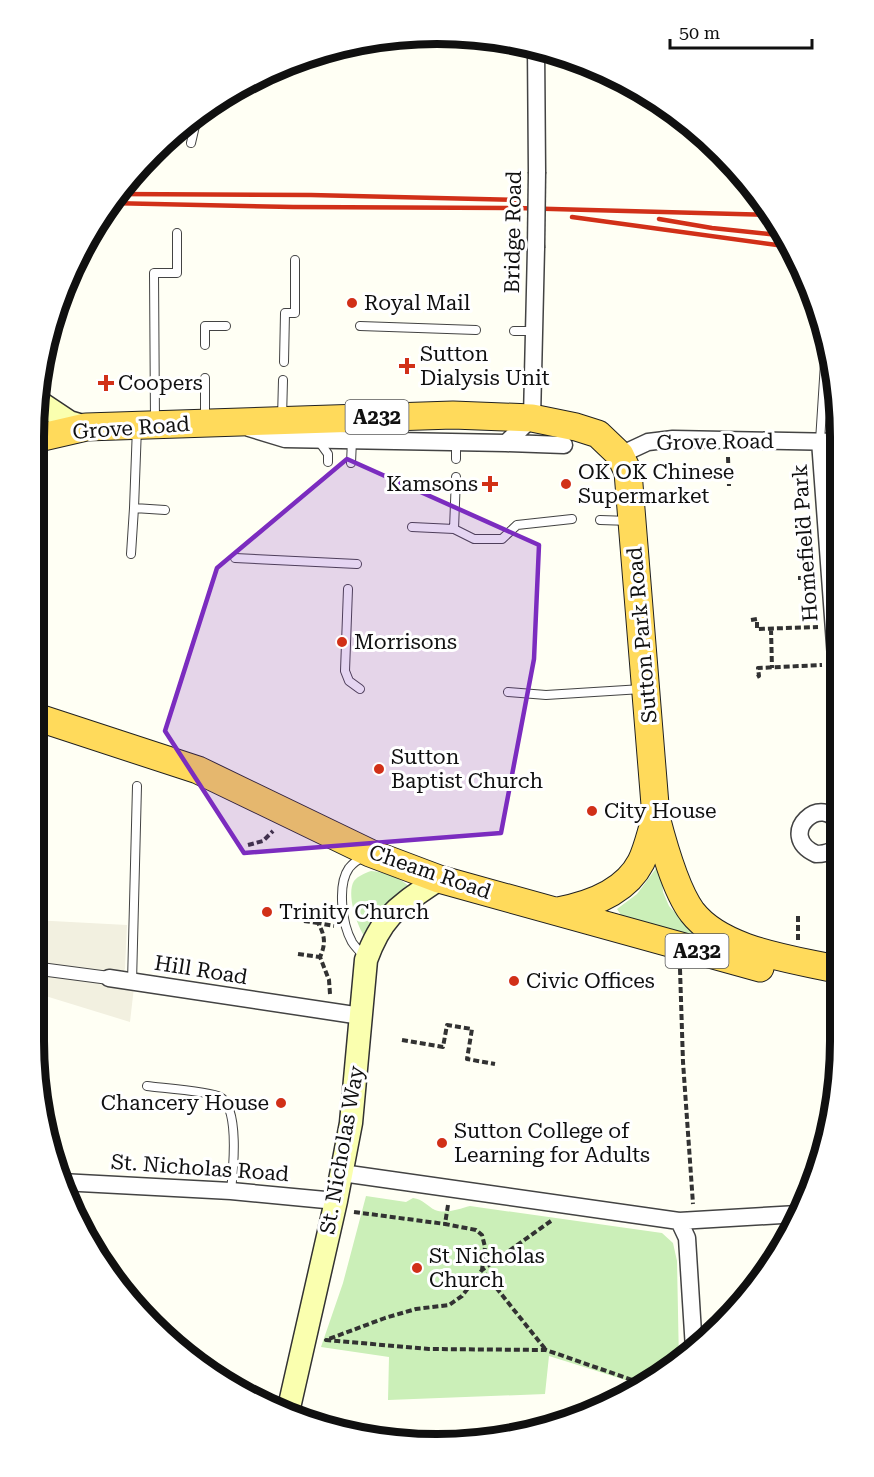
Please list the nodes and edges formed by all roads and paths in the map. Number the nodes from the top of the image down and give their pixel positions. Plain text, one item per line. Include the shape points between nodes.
1 (536, 56) edge
2 (195, 127) edge
3 (191, 143) dead end
4 (177, 232) dead end
5 (296, 260) dead end
6 (226, 326) dead end
7 (360, 326) dead end
8 (477, 330) dead end
9 (514, 331) dead end
10 (534, 332) junction
11 (205, 345) dead end
12 (284, 362) dead end
13 (825, 370) edge
14 (205, 378) dead end
15 (283, 380) dead end
16 (45, 406) edge
17 (368, 417) junction
18 (532, 418) junction
19 (282, 420) junction
20 (217, 422) junction
21 (146, 424) junction
22 (86, 427) junction
23 (44, 437) edge
24 (318, 440) junction
25 (352, 440) junction
26 (728, 440) junction
27 (820, 441) junction
28 (830, 442) edge
29 (506, 443) junction
30 (564, 445) dead end
31 (620, 455) junction
32 (328, 462) dead end
33 (351, 463) dead end
34 (456, 477) dead end
35 (729, 486) dead end
36 (134, 508) junction
37 (165, 510) dead end
38 (572, 519) dead end
39 (600, 520) dead end
40 (633, 521) junction
41 (412, 527) dead end
42 (454, 529) junction
43 (131, 554) dead end
44 (235, 558) dead end
45 (357, 564) dead end
46 (830, 583) edge
47 (348, 589) dead end
48 (751, 620) dead end
49 (830, 626) edge
50 (771, 629) junction
51 (830, 664) edge
52 (772, 668) junction
53 (757, 677) dead end
54 (360, 689) dead end
55 (646, 689) junction
56 (508, 692) dead end
57 (44, 720) edge
58 (137, 786) dead end
59 (830, 814) edge
60 (656, 817) junction
61 (830, 851) edge
62 (370, 853) junction
63 (439, 879) junction
64 (554, 911) junction
65 (304, 921) dead end
66 (318, 923) junction
67 (346, 923) junction
68 (723, 937) joint
69 (682, 947) junction
70 (298, 954) dead end
71 (321, 957) junction
72 (366, 960) junction
73 (44, 969) edge
74 (109, 978) joint
75 (830, 980) edge
76 (132, 982) junction
77 (830, 982) edge
78 (350, 1015) junction
79 (402, 1040) dead end
80 (495, 1064) dead end
81 (147, 1086) dead end
82 (342, 1173) junction
83 (70, 1182) edge
84 (450, 1188) junction
85 (231, 1191) junction
86 (335, 1205) junction
87 (574, 1205) junction
88 (790, 1215) edge
89 (687, 1221) junction
90 (445, 1224) junction
91 (482, 1270) junction
92 (693, 1338) edge
93 (546, 1350) junction
94 (634, 1381) edge
95 (290, 1405) edge

1 - 10 street, Bridge Road, bridge
2 - 3 lane
4 - 21 lane via 177,273 154,273
5 - 12 lane via 295,313 285,313
6 - 11 lane via 204,326
7 - 8 lane
9 - 10 lane
10 - 18 street, Bridge Road
13 - 27 lane
14 - 20 lane
15 - 19 lane
16 - 22 main road via 69,422
17 - 18 highway, Grove Road / A232
17 - 19 highway, Grove Road / A232
17 - 25 street
18 - 29 street
18 - 31 highway, Grove Road / A232 via 598,434
19 - 20 highway, Grove Road / A232
20 - 21 highway, Grove Road / A232
20 - 24 street, Grove Road via 285,439
21 - 22 highway, Grove Road / A232
21 - 36 lane
22 - 23 highway, Grove Road / A232
24 - 25 street, Grove Road
24 - 32 lane via 328,454
25 - 29 street, Grove Road via 456,451
25 - 33 lane
26 - 27 street, Grove Road
26 - 31 street, Grove Road via 648,442
26 - 35 path
27 - 28 street, Grove Road
27 - 46 street, Homefield Park
29 - 30 street, Grove Road
31 - 40 highway, Sutton Park Road / A232 via 628,472
34 - 42 lane
36 - 37 lane
36 - 43 lane
38 - 42 lane via 518,525 502,539 474,539
39 - 40 lane
40 - 55 highway, Sutton Park Road / A232
41 - 42 lane
44 - 45 lane
47 - 54 lane via 345,671 349,681
48 - 50 path via 757,619 757,629
49 - 50 path
50 - 52 path
51 - 52 path
52 - 53 path via 758,668
55 - 56 lane via 546,695
55 - 60 highway, Sutton Park Road / A232
57 - 62 highway, Cheam Road / A232 via 198,770
58 - 76 lane
59 - 61 street via 807,817 800,837 802,844 816,854
60 - 64 highway, Sutton Park Road / A232 via 641,862 630,877 585,906
60 - 68 highway, Sutton Park Road / A232 via 680,890 692,912
62 - 63 highway, Cheam Road / A232
62 - 67 lane via 350,865 344,879
63 - 64 highway, Cheam Road / A232
63 - 72 main road, St. Nicholas Way via 395,909 374,938
64 - 69 highway, Cheam Road / A232
65 - 66 path
66 - 67 path
66 - 71 path via 324,933
67 - 72 lane via 352,942
68 - 75 highway, Cheam Road / A232
69 - 77 highway, Cheam Road / A232
69 - 89 path
70 - 71 path
71 - 78 path via 329,993
72 - 78 main road, St. Nicholas Way
73 - 74 street, Hill Road
74 - 76 street, Hill Road
76 - 78 street, Hill Road
78 - 82 main road, St. Nicholas Way via 352,1112
79 - 80 path via 443,1047 447,1024 472,1029 467,1059
81 - 85 lane via 220,1096 226,1101 234,1151
82 - 84 street
82 - 86 main road, St. Nicholas Way
83 - 85 street, St. Nicholas Road
84 - 87 street
84 - 90 path
85 - 86 street, St. Nicholas Road
86 - 90 path
86 - 95 main road, St. Nicholas Way
87 - 89 street
87 - 91 path
88 - 89 street
89 - 92 street
90 - 91 path via 476,1230 482,1235
91 - 93 path
91 - 93 path via 462,1296 449,1305 416,1309 326,1340 429,1349
93 - 94 path

